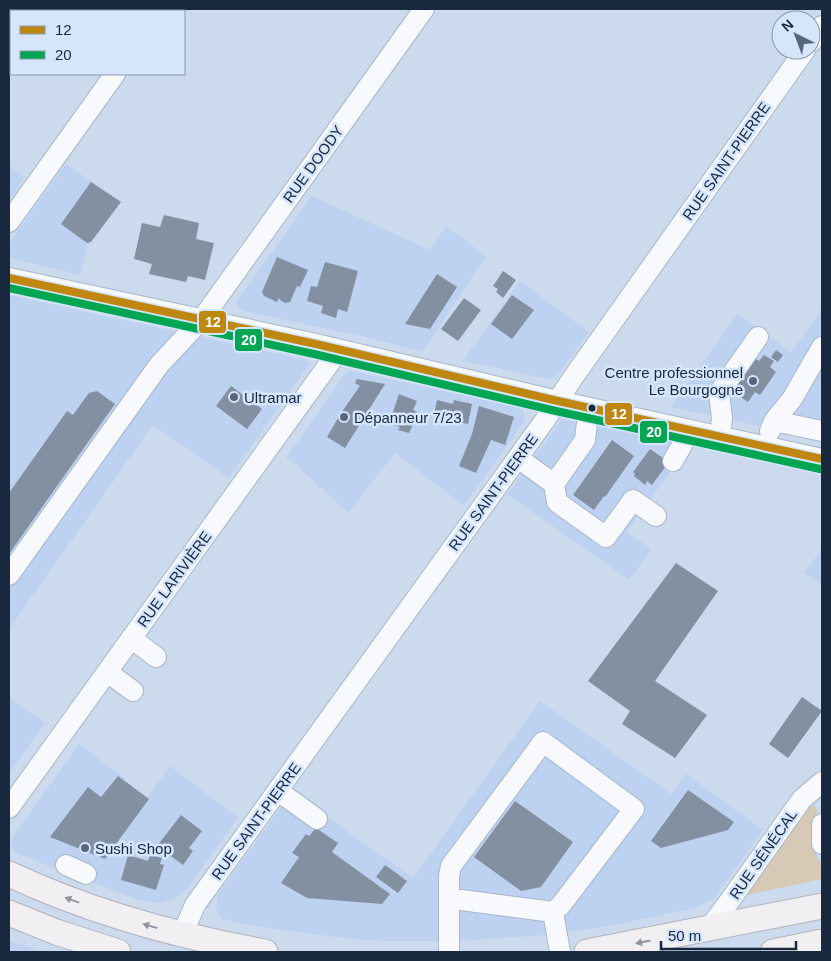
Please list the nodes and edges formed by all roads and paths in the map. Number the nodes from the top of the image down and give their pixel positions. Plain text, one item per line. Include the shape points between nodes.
1 (424, 9) edge
2 (798, 60) edge
3 (114, 75) edge
4 (9, 222) edge
5 (9, 278) edge
6 (202, 319) junction
7 (758, 337) dead end
8 (822, 347) edge
9 (339, 350) junction
10 (558, 401) junction
11 (590, 408) junction
12 (774, 421) junction
13 (686, 429) junction
14 (822, 431) edge
15 (720, 436) junction
16 (766, 447) junction
17 (518, 458) junction
18 (822, 459) edge
19 (673, 461) dead end
20 (554, 484) junction
21 (656, 516) dead end
22 (9, 575) edge
23 (131, 638) junction
24 (156, 657) dead end
25 (106, 672) junction
26 (133, 691) dead end
27 (822, 782) edge
28 (278, 791) junction
29 (9, 808) edge
30 (318, 819) dead end
31 (822, 824) edge
32 (822, 844) edge
33 (66, 865) dead end
34 (9, 874) edge
35 (86, 874) dead end
36 (449, 900) junction
37 (822, 906) edge
38 (553, 912) junction
39 (9, 913) edge
40 (708, 930) junction
41 (182, 935) junction
42 (822, 942) edge
43 (118, 952) edge
44 (265, 952) edge
45 (449, 952) edge
46 (560, 952) edge
47 (587, 952) edge
48 (773, 952) edge

1 - 6 street, RUE DOODY
2 - 10 street, RUE SAINT-PIERRE
3 - 4 street
5 - 6 street
6 - 9 street
6 - 22 street, RUE DOODY via 159,365
7 - 15 street via 719,393
8 - 12 street via 792,399
9 - 10 street
9 - 23 street, RUE LARIVIÈRE
10 - 11 street
10 - 17 street, RUE SAINT-PIERRE
11 - 13 street
11 - 20 street via 585,440
12 - 14 street
12 - 16 street
13 - 15 street
13 - 19 street
15 - 16 street
16 - 18 street
17 - 20 street
17 - 28 street, RUE SAINT-PIERRE
20 - 21 street via 557,502 606,537 633,500
23 - 24 street
23 - 25 street, RUE LARIVIÈRE
25 - 26 street
25 - 29 street, RUE LARIVIÈRE
27 - 40 street, RUE SÉNÉCAL via 802,799
28 - 30 street
28 - 41 street, RUE SAINT-PIERRE via 195,905
31 - 32 street
33 - 35 street
41 -> 34 main road via 80,904
36 - 38 street
36 - 38 street via 452,866 543,742 634,809
36 - 45 street
37 - 40 main road
38 - 46 street
39 - 43 main road
40 -> 47 main road
41 - 44 main road
42 - 48 main road

